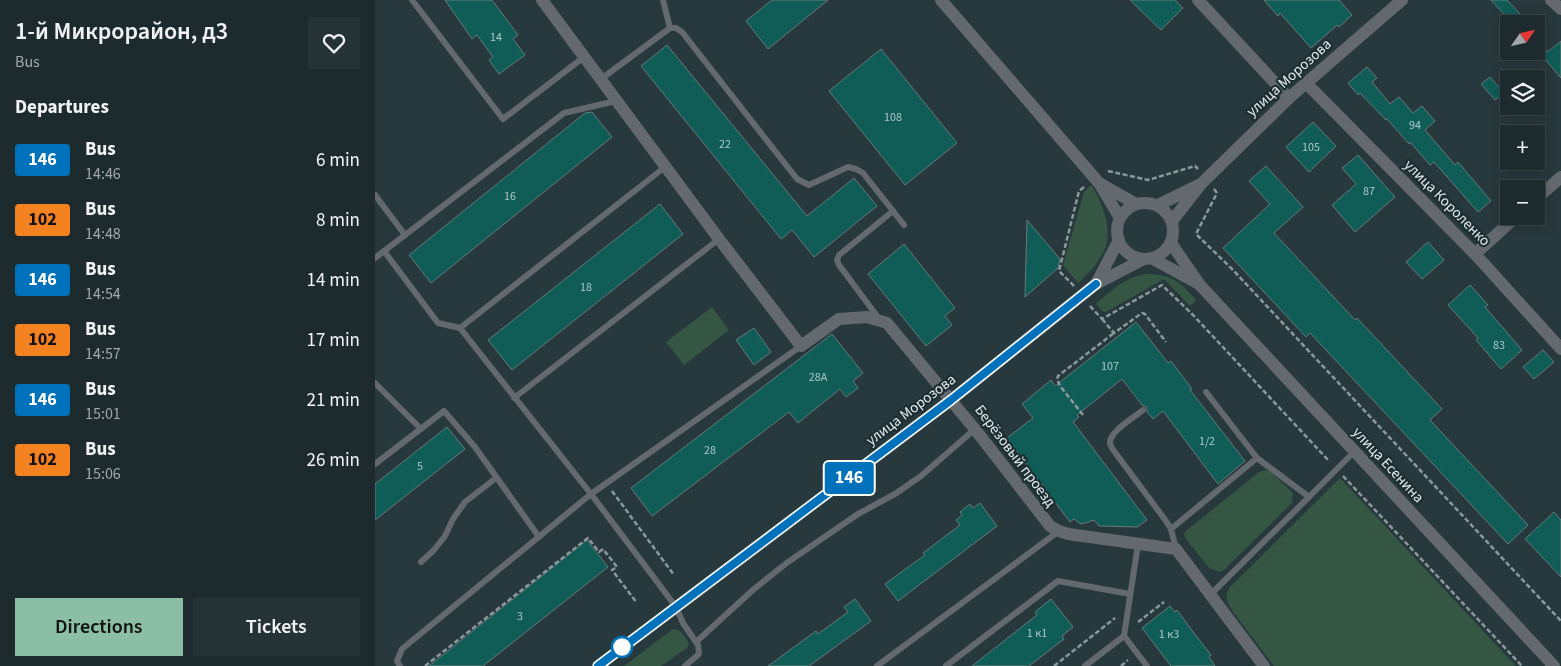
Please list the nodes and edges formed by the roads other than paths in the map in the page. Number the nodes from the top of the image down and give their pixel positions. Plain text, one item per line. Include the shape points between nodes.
1 (412, 0) edge
2 (541, 0) edge
3 (663, 0) edge
4 (941, 0) edge
5 (1198, 0) edge
6 (1403, 0) edge
7 (1551, 0) edge
8 (1561, 9) edge
9 (670, 28) junction
10 (584, 57) junction
11 (601, 79) junction
12 (1306, 83) junction
13 (1289, 98) junction
14 (616, 101) junction
15 (665, 167) junction
16 (1561, 177) edge
17 (1099, 183) junction
18 (1201, 184) junction
19 (1545, 191) edge
20 (375, 195) edge
21 (1136, 204) junction
22 (1158, 205) junction
23 (893, 211) junction
24 (1120, 218) junction
25 (1172, 221) junction
26 (904, 225) dead end
27 (1507, 225) edge
28 (405, 235) junction
29 (719, 239) junction
30 (1119, 240) junction
31 (1171, 243) junction
32 (384, 251) junction
33 (1475, 254) junction
34 (375, 258) edge
35 (1148, 259) junction
36 (1096, 284) junction
37 (1199, 284) junction
38 (881, 321) junction
39 (460, 328) junction
40 (801, 346) junction
41 (1561, 349) edge
42 (375, 383) edge
43 (1206, 392) dead end
44 (514, 398) junction
45 (951, 400) junction
46 (1143, 410) dead end
47 (421, 429) junction
48 (975, 429) junction
49 (1354, 452) junction
50 (1257, 458) junction
51 (375, 464) edge
52 (496, 478) junction
53 (591, 494) junction
54 (1309, 498) junction
55 (1171, 529) junction
56 (1059, 531) junction
57 (539, 537) junction
58 (1138, 544) junction
59 (1176, 549) junction
60 (421, 562) dead end
61 (1130, 594) junction
62 (1211, 595) junction
63 (677, 607) junction
64 (1124, 636) junction
65 (696, 642) junction
66 (400, 666) edge
67 (598, 666) edge
68 (685, 666) edge
69 (877, 666) edge
70 (946, 666) edge
71 (1085, 666) edge
72 (1147, 666) edge
73 (1264, 666) edge
74 (1554, 666) edge

1 - 10 lane via 503,119
2 - 10 street
3 - 9 lane
4 - 17 street
5 - 13 street
6 - 12 street, улица Морозова
7 - 8 street
9 - 11 lane
9 - 23 lane via 682,32 797,179 809,185 848,167 856,169 863,173
10 - 11 street
11 - 14 street
12 - 13 street, улица Морозова
12 - 33 street, улица Короленко
13 - 18 street, улица Морозова
14 - 15 street
14 - 28 lane via 564,113
15 - 29 street
15 - 39 lane
16 - 19 street
17 - 21 street
17 - 24 street
18 - 22 street
18 - 25 street
20 - 28 lane
21 - 22 street
21 - 24 street
22 - 25 street
23 - 26 lane
23 - 38 lane via 837,260
24 - 30 street
25 - 31 street
27 - 33 street
28 - 32 lane
29 - 40 street
29 - 44 lane
30 - 35 street via 1132,257
30 - 36 street
31 - 35 street via 1165,252
31 - 37 street
32 - 34 lane
32 - 39 lane via 438,322
33 - 41 street, улица Короленко
35 - 36 street
35 - 37 street
36 - 45 street, улица Морозова
37 - 49 street, улица Есенина
38 - 40 street via 867,316 839,319
38 - 45 street, Берёзовый проезд via 887,323
39 - 44 lane
40 - 53 lane
42 - 47 lane
43 - 50 lane
44 - 53 lane
45 - 48 street, Берёзовый проезд
45 - 63 street, улица Морозова
46 - 55 lane via 1115,432 1110,444
47 - 51 lane
47 - 52 lane via 444,411
48 - 56 street, Берёзовый проезд via 1043,519
48 - 65 lane via 921,476 858,514 781,568
49 - 54 lane
49 - 74 street, улица Есенина
50 - 54 lane
50 - 55 lane
52 - 57 lane
52 - 60 lane via 465,502 445,536
53 - 57 lane
53 - 63 lane
54 - 62 lane
55 - 59 lane
56 - 58 street
56 - 69 lane
57 - 66 lane via 402,649 397,661
58 - 59 street
58 - 61 lane
59 - 62 street
61 - 64 lane
61 - 70 lane via 1058,581
62 - 73 street
63 - 65 lane
63 - 67 street, улица Морозова
64 - 71 lane
64 - 72 lane
65 - 68 lane via 699,654

